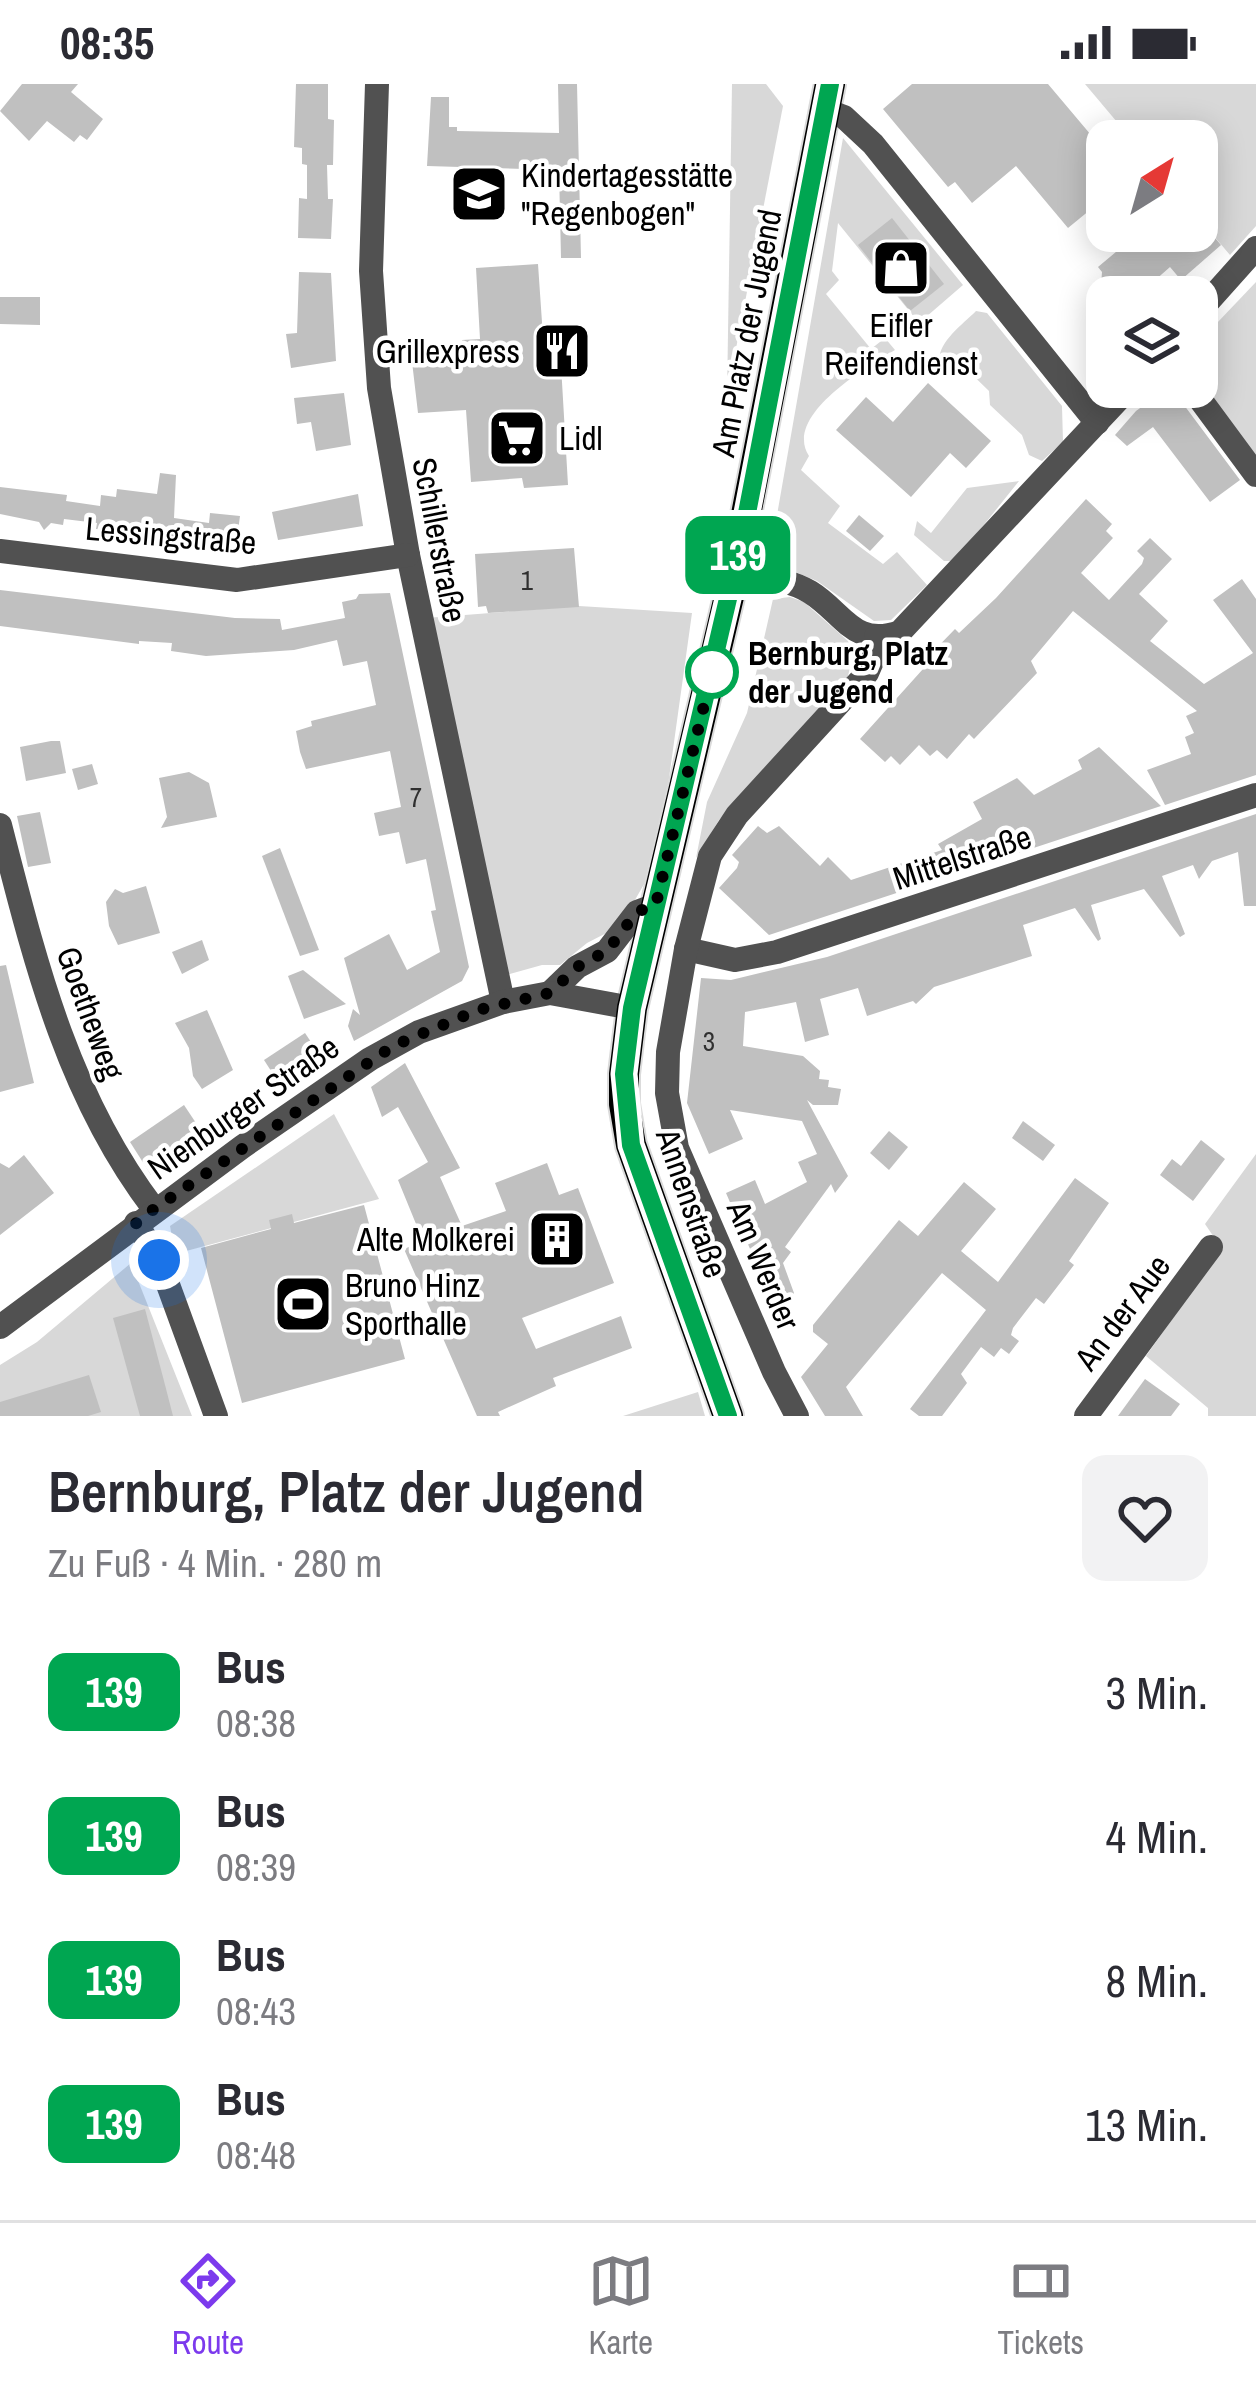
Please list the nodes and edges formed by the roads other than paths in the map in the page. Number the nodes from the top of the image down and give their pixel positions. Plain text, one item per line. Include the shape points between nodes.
1 (376, 84) edge
2 (828, 97) edge
3 (1256, 248) edge
4 (1218, 291) edge
5 (1111, 408) edge
6 (1207, 408) edge
7 (1097, 423) junction
8 (1256, 475) edge
9 (0, 551) edge
10 (408, 555) junction
11 (735, 571) junction
12 (876, 637) junction
13 (1256, 794) edge
14 (0, 825) edge
15 (656, 904) junction
16 (686, 949) junction
17 (550, 993) junction
18 (503, 1002) junction
19 (632, 1008) junction
20 (145, 1216) junction
21 (1211, 1247) dead end
22 (0, 1327) edge
23 (217, 1416) edge
24 (728, 1416) edge
25 (797, 1416) edge
26 (1086, 1416) edge

1 - 10 street, Schillerstraße via 372,317
2 - 7 street, Am Platz der Jugend
2 - 11 main road, Am Platz der Jugend
3 - 4 street
5 - 7 street
6 - 8 street
7 - 12 street via 908,627
9 - 10 street, Lessingstraße via 237,580
10 - 18 street, Schillerstraße
11 - 12 street via 810,592 850,627
11 - 15 main road, Am Platz der Jugend
12 - 16 street, Am Werder via 867,673 737,815 710,856
13 - 16 street, Mittelstraße via 777,952 735,959
14 - 20 street, Goetheweg via 45,997 77,1082
15 - 17 street, Nienburger Straße via 637,912 607,951
15 - 19 main road, Am Platz der Jugend
16 - 25 street, Am Werder via 668,1052 671,1128
17 - 18 street, Nienburger Straße
17 - 19 street, Nienburger Straße
18 - 20 street, Nienburger Straße via 382,1052
19 - 24 main road, Annenstraße via 624,1074 631,1145
20 - 22 street, Nienburger Straße
20 - 23 street, Goetheweg
21 - 26 street, An der Aue

